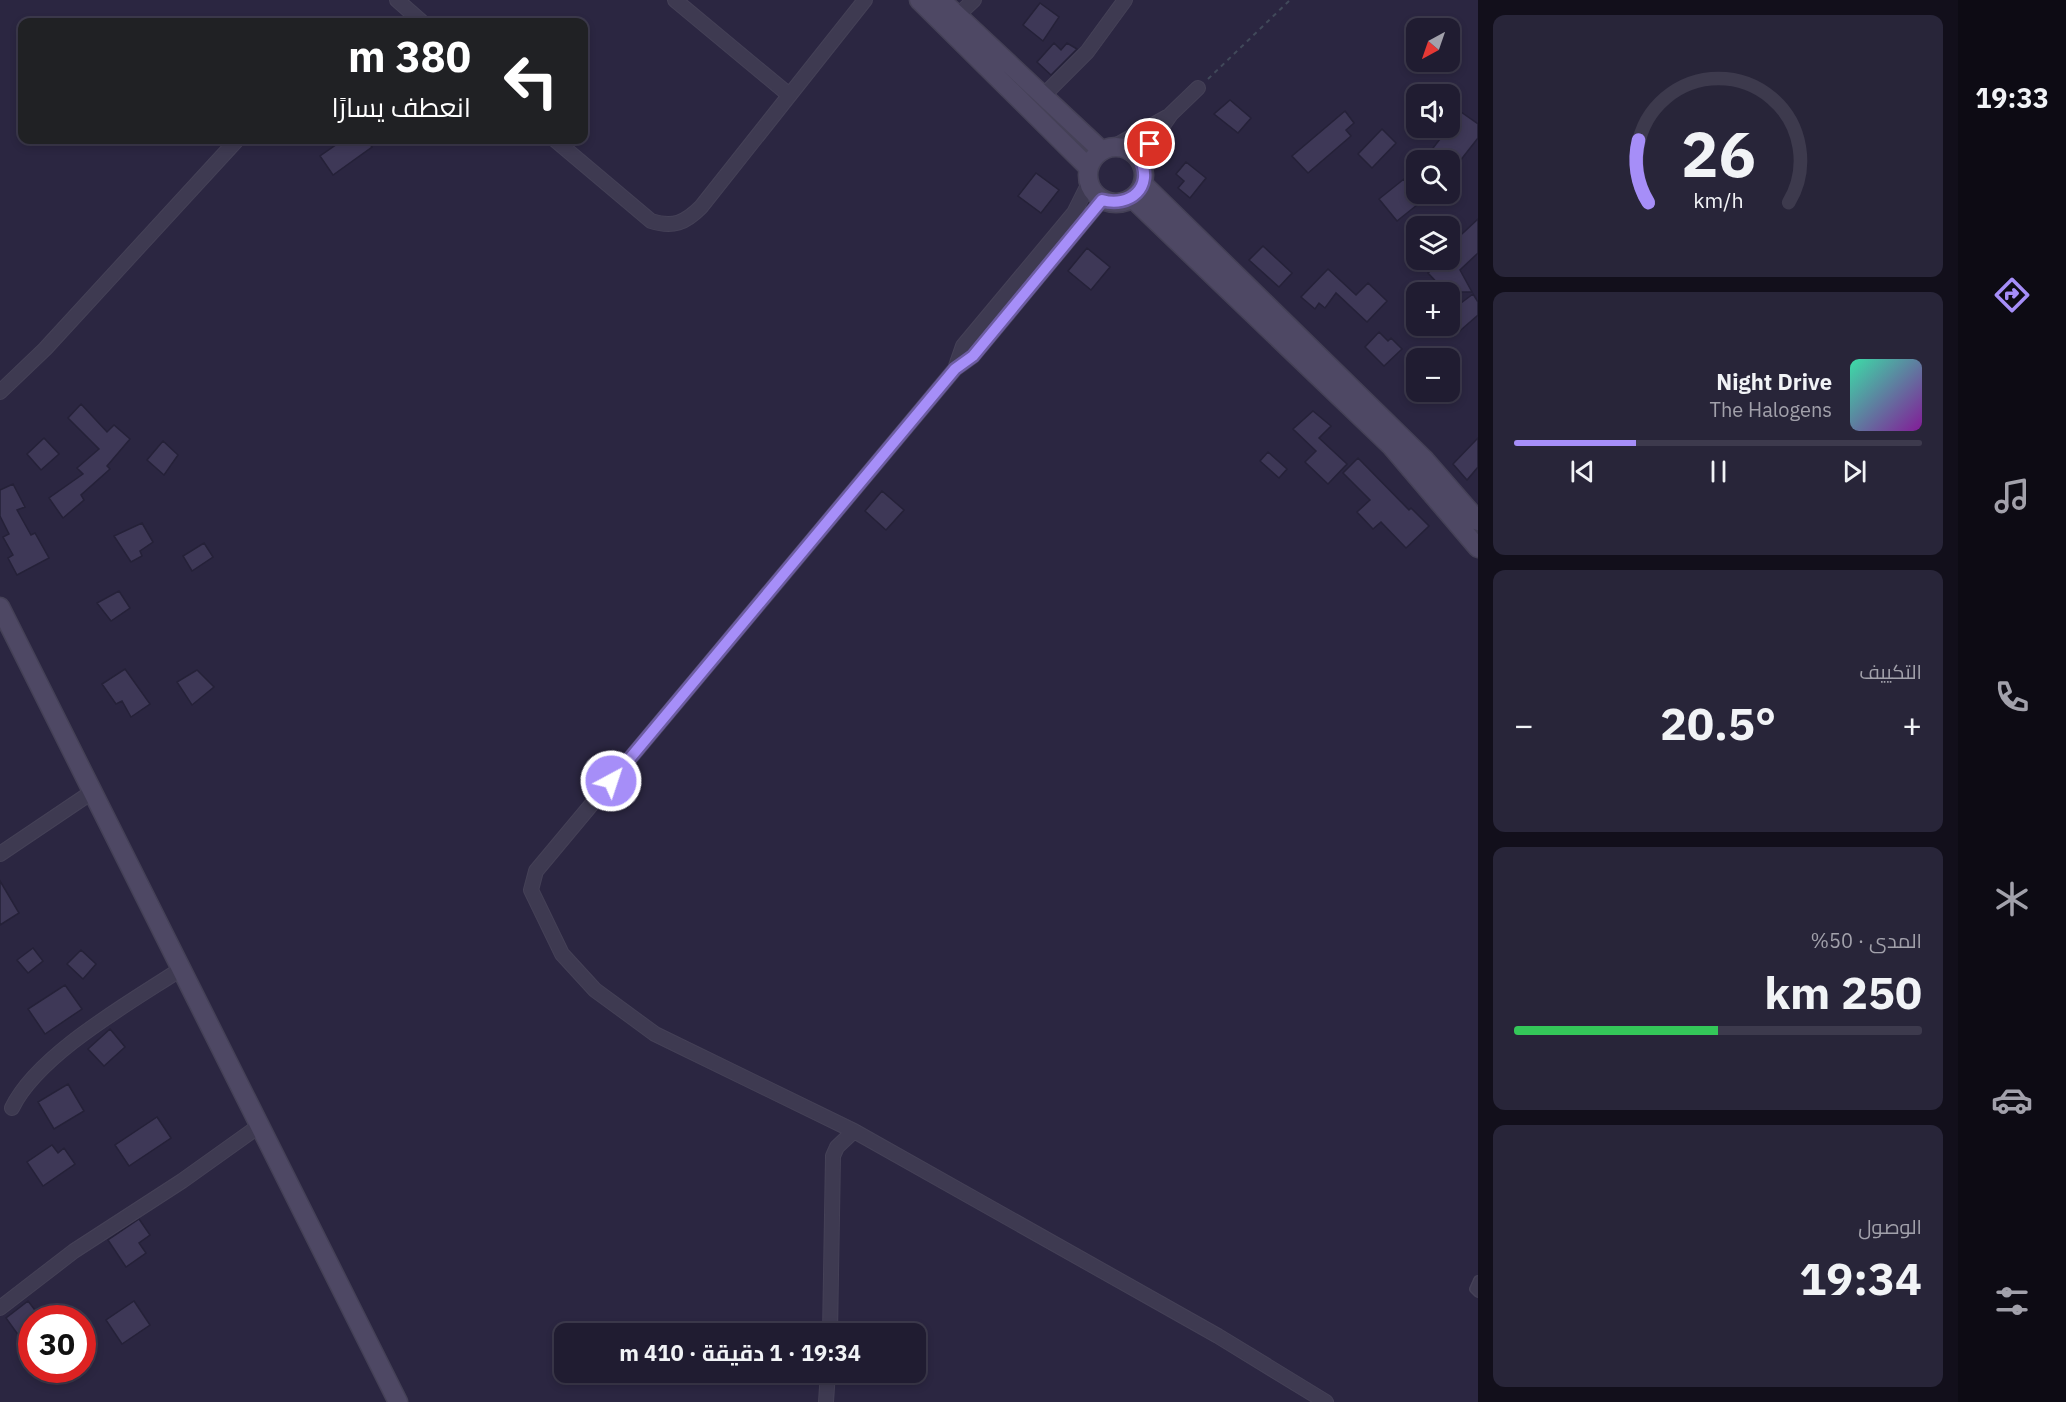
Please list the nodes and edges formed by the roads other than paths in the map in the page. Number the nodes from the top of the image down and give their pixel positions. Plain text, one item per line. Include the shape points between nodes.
1 (397, 0) edge
2 (675, 0) edge
3 (865, 0) edge
4 (919, 0) edge
5 (941, 0) edge
6 (974, 0) edge
7 (1125, 0) edge
8 (957, 15) junction
9 (417, 18) edge
10 (1198, 88) road end
11 (789, 94) junction
12 (1042, 97) junction
13 (1171, 114) junction
14 (233, 144) edge
15 (560, 144) edge
16 (1108, 148) junction
17 (1140, 159) junction
18 (1089, 176) junction
19 (1137, 191) junction
20 (1102, 200) junction
21 (955, 369) junction
22 (0, 392) edge
23 (1478, 521) edge
24 (1478, 548) edge
25 (0, 607) edge
26 (92, 792) junction
27 (0, 854) edge
28 (181, 969) junction
29 (12, 1107) dead end
30 (259, 1126) junction
31 (854, 1131) junction
32 (1478, 1280) edge
33 (1478, 1293) edge
34 (0, 1308) edge
35 (830, 1323) edge
36 (827, 1383) edge
37 (398, 1402) edge
38 (826, 1402) edge
39 (1326, 1402) edge

1 - 9 street
2 - 11 street
3 - 11 street
4 - 18 street
5 - 8 street
6 - 8 street
7 - 12 street via 1087,52
8 - 12 street
10 - 13 street
11 - 15 street via 701,207 682,223 666,226 651,221
12 - 16 street
13 - 16 street
13 - 17 street
14 - 22 street
16 - 17 street via 1129,149
16 - 18 street
17 - 19 street via 1144,173
18 - 20 street
18 - 21 street via 1074,213 963,346
19 - 20 street via 1118,203
19 - 23 street via 1424,459
19 - 24 street via 1391,446
20 - 21 street via 973,356
21 - 31 street via 536,871 531,890 562,954 595,990 655,1034
25 - 26 street
26 - 27 street
26 - 28 street
28 - 29 street via 78,1039 38,1072
28 - 30 street
30 - 34 street via 74,1251
30 - 37 street
31 - 35 street via 833,1156
31 - 39 street via 1218,1336
32 - 33 lane via 1474,1289
36 - 38 street

